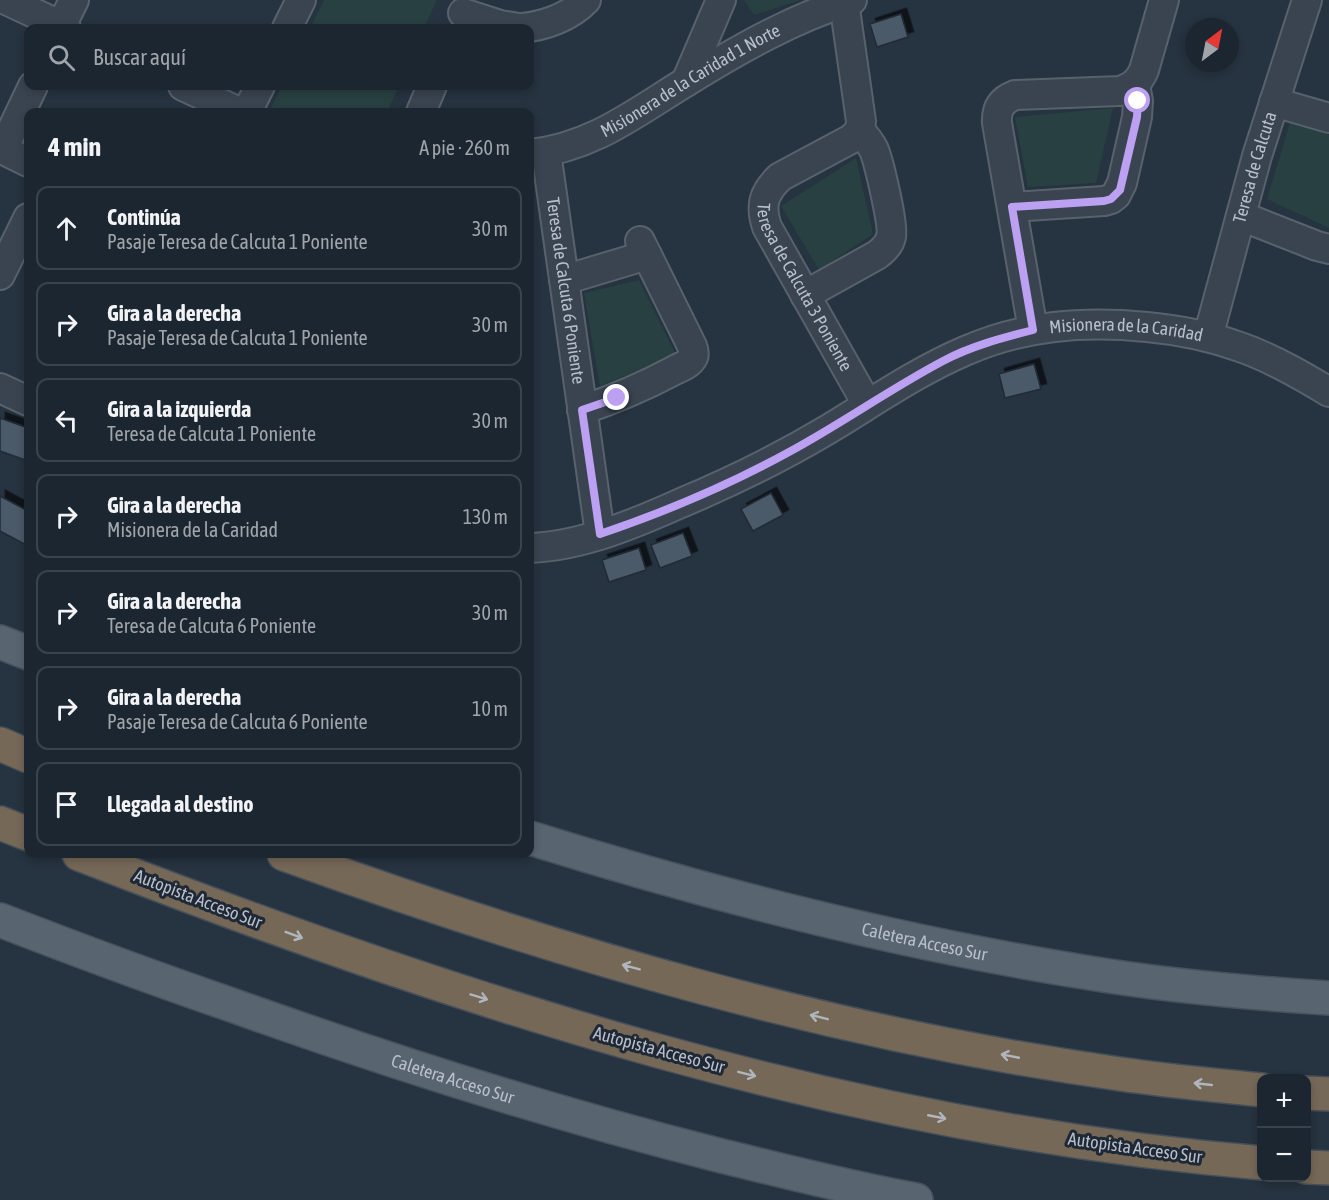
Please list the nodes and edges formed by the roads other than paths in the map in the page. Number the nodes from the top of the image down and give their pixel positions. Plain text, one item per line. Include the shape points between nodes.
1 (6, 0) edge
2 (74, 0) edge
3 (301, 0) edge
4 (586, 0) edge
5 (721, 0) edge
6 (1164, 0) edge
7 (1307, 0) edge
8 (848, 1) edge
9 (462, 14) edge
10 (54, 24) edge
11 (64, 24) edge
12 (290, 24) edge
13 (497, 24) edge
14 (534, 27) edge
15 (686, 82) junction
16 (1135, 84) junction
17 (31, 90) edge
18 (192, 90) edge
19 (258, 90) edge
20 (430, 90) edge
21 (1274, 102) junction
22 (231, 108) edge
23 (250, 108) edge
24 (423, 108) edge
25 (1329, 118) edge
26 (860, 131) junction
27 (1, 148) edge
28 (538, 153) edge
29 (24, 160) edge
30 (1012, 207) junction
31 (1241, 216) junction
32 (24, 231) edge
33 (1329, 249) edge
34 (0, 275) edge
35 (564, 280) junction
36 (805, 295) junction
37 (1033, 330) junction
38 (1208, 337) junction
39 (0, 388) edge
40 (1329, 392) edge
41 (24, 399) edge
42 (867, 404) junction
43 (582, 410) junction
44 (600, 534) junction
45 (534, 548) edge
46 (0, 642) edge
47 (24, 651) edge
48 (0, 744) edge
49 (24, 754) edge
50 (0, 823) edge
51 (24, 832) edge
52 (534, 839) edge
53 (89, 858) edge
54 (295, 858) edge
55 (0, 920) edge
56 (1329, 998) edge
57 (1257, 1089) edge
58 (1311, 1093) edge
59 (1329, 1094) edge
60 (1257, 1163) edge
61 (1311, 1167) edge
62 (1329, 1168) edge
63 (916, 1200) edge

1 - 10 street
2 - 11 street
3 - 12 street
4 - 14 street via 573,11
5 - 15 street
6 - 16 street via 1144,70
7 - 21 street, Teresa de Calcuta
8 - 15 street, Misionera de la Caridad 1 Norte via 796,21
8 - 26 street
9 - 13 street
15 - 28 street, Misionera de la Caridad 1 Norte via 614,127 570,146
16 - 30 street via 1137,117 1116,195 1104,201
16 - 30 street via 1120,91 1015,95 1001,103 996,116
17 - 27 street
18 - 22 street
19 - 23 street
20 - 24 street
21 - 25 street
21 - 31 street, Teresa de Calcuta
26 - 36 street via 877,160 892,229 890,242 877,255
26 - 36 street, Teresa de Calcuta 3 Poniente via 780,177 766,195 763,206 767,227
27 - 29 street
28 - 35 street, Teresa de Calcuta 6 Poniente
30 - 37 street
31 - 33 street
31 - 38 street, Teresa de Calcuta
32 - 34 street
35 - 43 street, Teresa de Calcuta 6 Poniente
35 - 43 street via 644,248 694,352 686,364 650,384
36 - 42 street, Teresa de Calcuta 3 Poniente
37 - 38 street, Misionera de la Caridad via 1120,324
37 - 42 street, Misionera de la Caridad via 967,350
38 - 40 street, Misionera de la Caridad via 1268,358
39 - 41 street
42 - 44 street, Misionera de la Caridad via 741,476
43 - 44 street, Teresa de Calcuta 6 Poniente
44 - 45 street, Misionera de la Caridad
46 - 47 main road
48 - 49 highway
50 - 51 highway
52 - 56 main road, Caletera Acceso Sur via 807,916 995,957 1178,985
53 -> 60 highway, Autopista Acceso Sur via 344,953 691,1060 893,1109 999,1129
57 -> 54 highway via 1043,1062 843,1023 616,963
55 - 63 main road, Caletera Acceso Sur via 446,1078 669,1143
58 - 59 highway
61 - 62 highway

